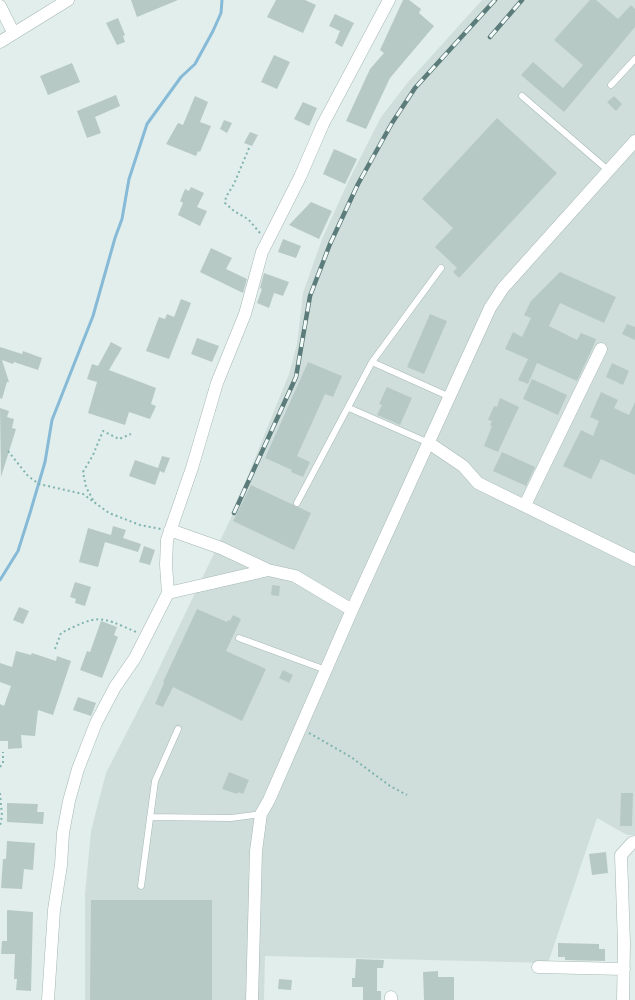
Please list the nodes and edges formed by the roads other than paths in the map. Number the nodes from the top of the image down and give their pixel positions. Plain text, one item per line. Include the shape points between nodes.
1 (68, 0) edge
2 (389, 0) edge
3 (0, 6) edge
4 (13, 32) junction
5 (0, 42) edge
6 (635, 59) edge
7 (611, 85) dead end
8 (522, 96) dead end
9 (635, 141) edge
10 (609, 171) junction
11 (441, 268) dead end
12 (601, 349) dead end
13 (372, 362) junction
14 (450, 397) junction
15 (349, 408) junction
16 (429, 443) junction
17 (297, 503) dead end
18 (524, 505) junction
19 (170, 530) junction
20 (635, 560) edge
21 (268, 570) junction
22 (168, 593) junction
23 (352, 610) junction
24 (239, 638) dead end
25 (326, 670) junction
26 (178, 729) dead end
27 (261, 814) junction
28 (150, 817) junction
29 (635, 842) edge
30 (142, 886) dead end
31 (629, 944) edge
32 (538, 967) dead end
33 (624, 969) junction
34 (48, 1000) edge
35 (252, 1000) edge
36 (623, 1000) edge

1 - 4 street
2 - 19 street via 323,124 300,177 262,252 245,314 217,383 192,468
3 - 4 street
4 - 5 street
6 - 7 lane
8 - 10 lane
9 - 10 street
10 - 14 street via 503,288 490,308
11 - 13 lane
12 - 18 street
13 - 14 lane
13 - 15 lane
14 - 16 street
15 - 16 lane
15 - 17 lane
16 - 18 street via 463,466 478,482
16 - 23 street
18 - 20 street
19 - 21 street via 221,548
19 - 22 street via 166,565
21 - 22 street
21 - 23 street via 295,576
22 - 34 street via 135,658 115,687 96,723 78,769 69,801 54,910
23 - 25 street
24 - 25 lane
25 - 27 street
26 - 28 lane via 155,781
27 - 28 lane via 231,818
27 - 35 street via 256,850
28 - 30 lane
29 - 31 street via 621,855
31 - 33 street
32 - 33 street
33 - 36 street

